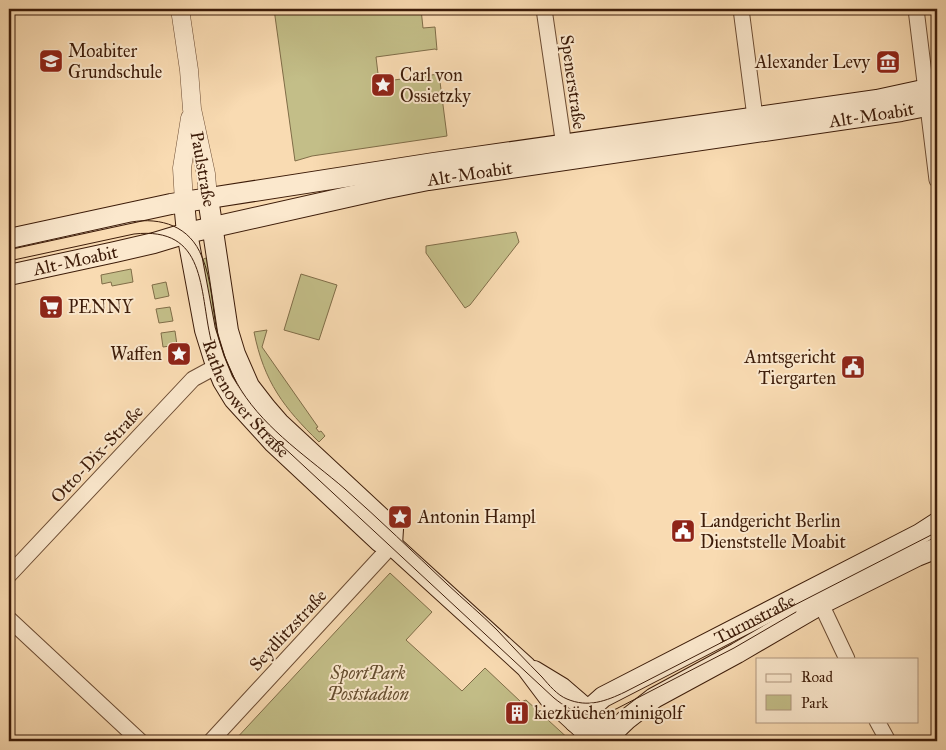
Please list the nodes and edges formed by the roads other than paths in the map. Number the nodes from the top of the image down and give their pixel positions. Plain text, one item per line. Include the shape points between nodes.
1 (180, 9) edge
2 (544, 9) edge
3 (741, 9) edge
4 (916, 9) edge
5 (932, 97) edge
6 (192, 109) junction
7 (755, 117) junction
8 (564, 152) junction
9 (937, 180) edge
10 (208, 198) junction
11 (184, 202) junction
12 (213, 228) junction
13 (187, 233) junction
14 (9, 240) edge
15 (9, 275) edge
16 (217, 366) junction
17 (937, 523) edge
18 (392, 544) junction
19 (937, 548) edge
20 (9, 575) edge
21 (821, 604) junction
22 (9, 619) edge
23 (847, 658) edge
24 (582, 716) junction
25 (878, 722) edge
26 (614, 738) edge
27 (140, 741) edge
28 (211, 741) edge
29 (596, 741) edge
30 (888, 741) edge

1 - 6 street, Paulstraße
2 - 8 street, Spenerstraße
3 - 7 street
4 - 5 street
5 - 7 main road, Alt-Moabit via 877,100
5 - 8 main road, Alt-Moabit
5 - 9 street
6 - 10 street, Paulstraße
6 - 11 street, Paulstraße via 182,168
7 - 8 main road, Alt-Moabit
8 - 10 main road, Alt-Moabit via 434,163
8 - 12 main road, Alt-Moabit
10 - 11 main road, Alt-Moabit
10 - 12 main road, Paulstraße
11 - 13 main road, Rathenower Straße
11 - 14 main road, Alt-Moabit
12 - 13 main road, Alt-Moabit
12 - 18 main road, Rathenower Straße via 228,331 234,354 249,386 290,434 393,529
13 - 15 main road, Alt-Moabit
13 - 16 main road, Rathenower Straße via 205,330
16 - 18 main road, Rathenower Straße via 234,399 274,443 380,542
16 - 20 street, Otto-Dix-Straße via 193,379
17 - 24 main road, Turmstraße via 603,697
18 - 24 main road, Rathenower Straße via 526,667 562,688
18 - 28 street, Seydlitzstraße
19 - 21 main road, Turmstraße
21 - 23 street
21 - 26 main road, Turmstraße via 654,698 627,719
22 - 27 street
24 - 26 main road, Rathenower Straße
24 - 29 main road, Rathenower Straße
25 - 30 street

